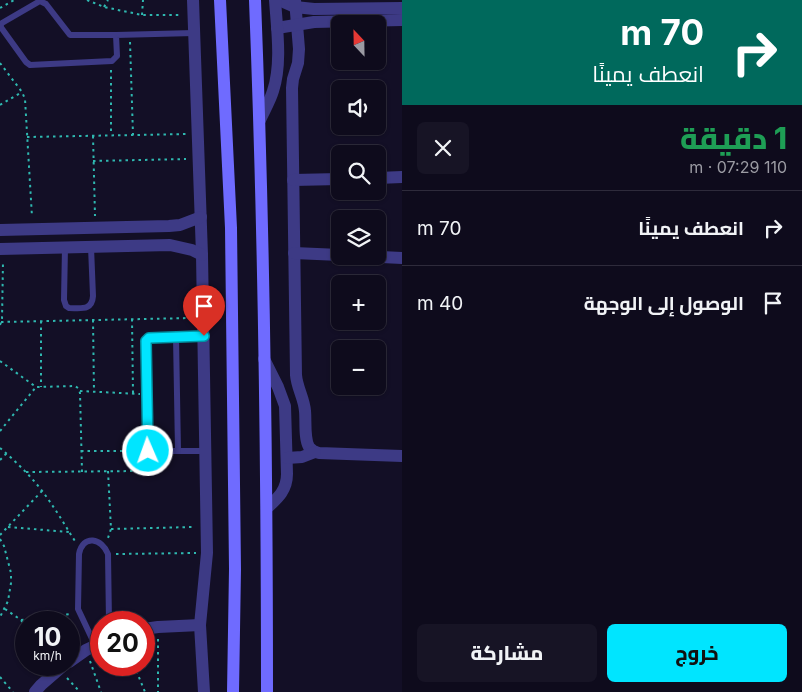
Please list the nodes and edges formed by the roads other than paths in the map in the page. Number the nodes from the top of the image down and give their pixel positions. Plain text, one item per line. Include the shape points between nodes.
1 (193, 0) edge
2 (220, 0) edge
3 (255, 0) edge
4 (277, 0) edge
5 (295, 3) edge
6 (402, 8) edge
7 (314, 15) junction
8 (402, 20) edge
9 (296, 24) junction
10 (277, 28) junction
11 (194, 33) junction
12 (116, 35) junction
13 (260, 120) junction
14 (402, 177) edge
15 (386, 178) edge
16 (331, 179) edge
17 (293, 180) junction
18 (201, 217) junction
19 (0, 230) edge
20 (65, 247) junction
21 (91, 247) junction
22 (1, 249) edge
23 (294, 253) junction
24 (202, 255) junction
25 (331, 255) edge
26 (386, 257) edge
27 (402, 258) edge
28 (204, 336) junction
29 (176, 337) junction
30 (264, 359) junction
31 (287, 442) junction
32 (311, 447) junction
33 (178, 451) junction
34 (205, 451) junction
35 (402, 456) edge
36 (287, 458) junction
37 (267, 508) junction
38 (109, 611) edge
39 (200, 626) junction
40 (155, 627) edge
41 (90, 637) edge
42 (50, 676) edge
43 (35, 692) edge
44 (204, 692) edge
45 (233, 692) edge
46 (267, 692) edge

1 - 11 street
2 - 45 main road via 231,228 235,569
3 - 13 main road
4 - 5 street
4 - 10 street
5 - 7 street
5 - 9 street
6 - 7 street
7 - 8 street
7 - 9 street
9 - 10 street
9 - 17 street via 299,49 292,80
10 - 13 street via 276,82
11 - 12 lane
11 - 18 street
12 - 12 lane via 70,35 46,4 40,1 0,26 30,65 111,61 117,56
13 - 30 main road
14 - 15 street
16 - 17 street
17 - 23 street
18 - 19 street via 169,226
18 - 24 street
20 - 21 street
20 - 21 lane via 64,300 69,308 86,308 93,302
20 - 22 street
21 - 24 street via 170,245
23 - 25 street
23 - 32 street via 296,376
24 - 28 street
26 - 27 street
28 - 29 lane
28 - 34 street
29 - 33 lane
29 - 33 lane via 149,338 146,341 148,451
30 - 31 street via 285,406
30 - 37 main road
31 - 32 street
31 - 36 street
32 - 35 street
32 - 36 street via 302,457
33 - 34 lane
34 - 39 street via 207,553
36 - 37 street via 286,485
37 - 46 main road
38 - 41 lane via 108,554 104,545 90,540 80,549 78,607
39 - 40 street
39 - 44 street
42 - 43 street

